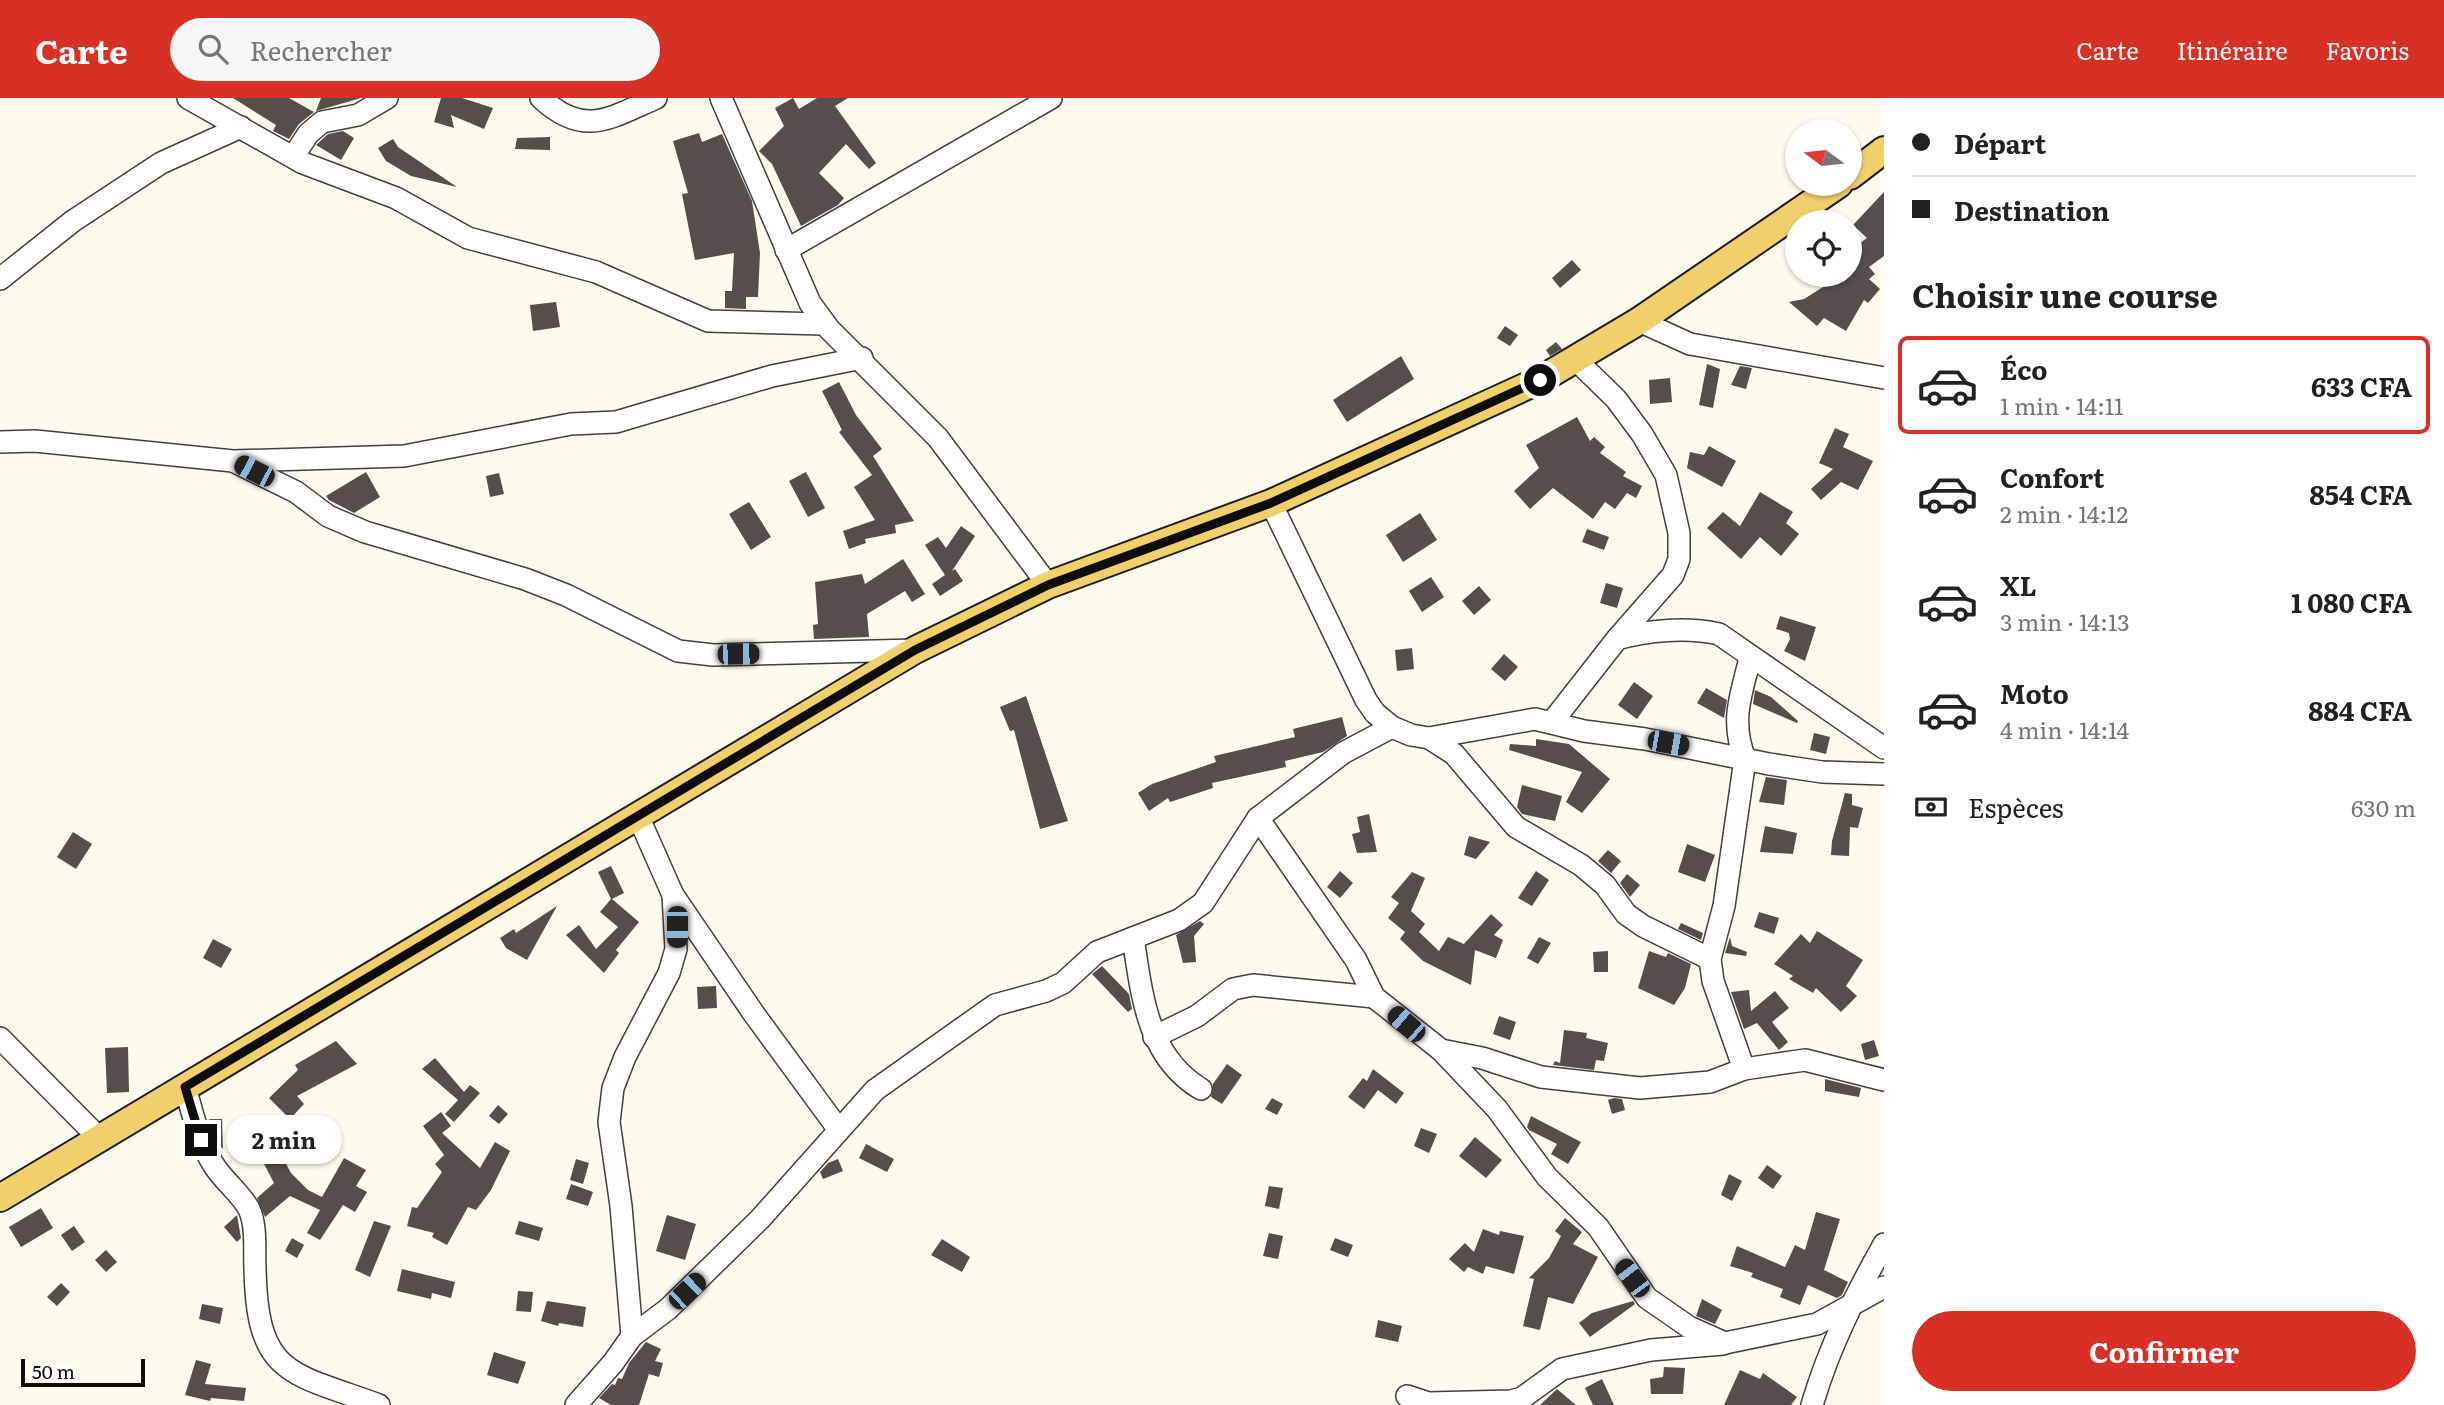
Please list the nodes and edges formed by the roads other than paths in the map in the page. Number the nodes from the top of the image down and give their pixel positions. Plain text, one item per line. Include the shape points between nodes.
1 (188, 98) edge
2 (387, 98) edge
3 (541, 98) edge
4 (656, 98) edge
5 (1041, 101) edge
6 (728, 102) edge
7 (241, 127) junction
8 (1884, 150) edge
9 (293, 157) junction
10 (1862, 167) edge
11 (1821, 196) edge
12 (786, 250) junction
13 (0, 279) edge
14 (1639, 321) junction
15 (825, 324) junction
16 (862, 358) junction
17 (1575, 359) junction
18 (1884, 378) edge
19 (0, 442) edge
20 (233, 461) junction
21 (1271, 503) junction
22 (1048, 585) junction
23 (1617, 639) junction
24 (915, 650) junction
25 (1750, 658) junction
26 (1552, 722) junction
27 (1392, 727) junction
28 (1429, 738) junction
29 (1884, 748) edge
30 (1745, 759) junction
31 (1884, 774) edge
32 (638, 816) junction
33 (1258, 818) junction
34 (673, 895) junction
35 (1133, 938) junction
36 (1710, 959) junction
37 (1374, 997) junction
38 (1153, 1037) junction
39 (0, 1038) edge
40 (1441, 1050) junction
41 (1744, 1069) junction
42 (1884, 1080) edge
43 (185, 1087) junction
44 (1201, 1089) dead end
45 (839, 1130) junction
46 (100, 1139) junction
47 (0, 1198) edge
48 (1884, 1244) edge
49 (1884, 1287) edge
50 (1848, 1309) junction
51 (632, 1336) junction
52 (1725, 1343) junction
53 (1407, 1396) dead end
54 (379, 1405) edge
55 (576, 1405) edge
56 (1812, 1405) edge

1 - 7 street
2 - 9 street via 358,115 322,122
3 - 4 street via 584,123 596,123
5 - 12 street
6 - 12 street
7 - 9 street
7 - 13 street via 162,163 73,221
8 - 10 main road
9 - 15 street via 396,198 468,238 596,272 708,321
11 - 14 main road
12 - 15 street
14 - 17 main road
14 - 18 street via 1690,344
15 - 16 street
16 - 20 street via 760,379 616,422 571,424 404,456
16 - 22 street via 938,438
17 - 21 main road via 1540,380
17 - 23 street via 1616,399 1642,434 1666,475 1679,533 1679,559 1673,575
19 - 20 street via 35,441
20 - 24 street via 365,532 566,594 678,651 713,655
21 - 22 main road
21 - 27 street via 1366,700
22 - 24 main road
23 - 25 street via 1703,631 1719,634
23 - 26 street
24 - 32 main road
25 - 29 street
25 - 30 street via 1736,718
26 - 28 street via 1518,721
26 - 30 street via 1584,732
27 - 28 street
27 - 33 street via 1343,753
28 - 36 street via 1454,754 1516,827 1581,865 1626,914
30 - 31 street via 1822,772
30 - 36 street via 1724,906
32 - 34 street
32 - 43 main road
33 - 35 street via 1203,903 1179,920
33 - 37 street via 1356,960
34 - 45 street
34 - 51 street via 676,949 669,973 612,1088 609,1122
35 - 38 street
35 - 45 street via 1097,952 1063,983 995,1005 875,1090
36 - 41 street via 1713,981
37 - 38 street via 1254,985 1234,989 1197,1016
37 - 40 street
38 - 44 street via 1166,1059
39 - 46 street
40 - 41 street via 1541,1077 1640,1088 1710,1082
40 - 52 street via 1497,1109 1547,1177 1598,1227 1647,1298 1689,1327
41 - 42 street via 1805,1060
43 - 46 main road
43 - 54 street via 209,1158 249,1209 254,1228 256,1304 260,1329 271,1351 297,1374
45 - 51 street via 760,1219 668,1309
46 - 47 main road
48 - 50 street
49 - 50 street
50 - 52 street via 1816,1324
50 - 56 street
51 - 55 street
52 - 53 street via 1651,1350 1562,1369 1511,1401 1428,1403

